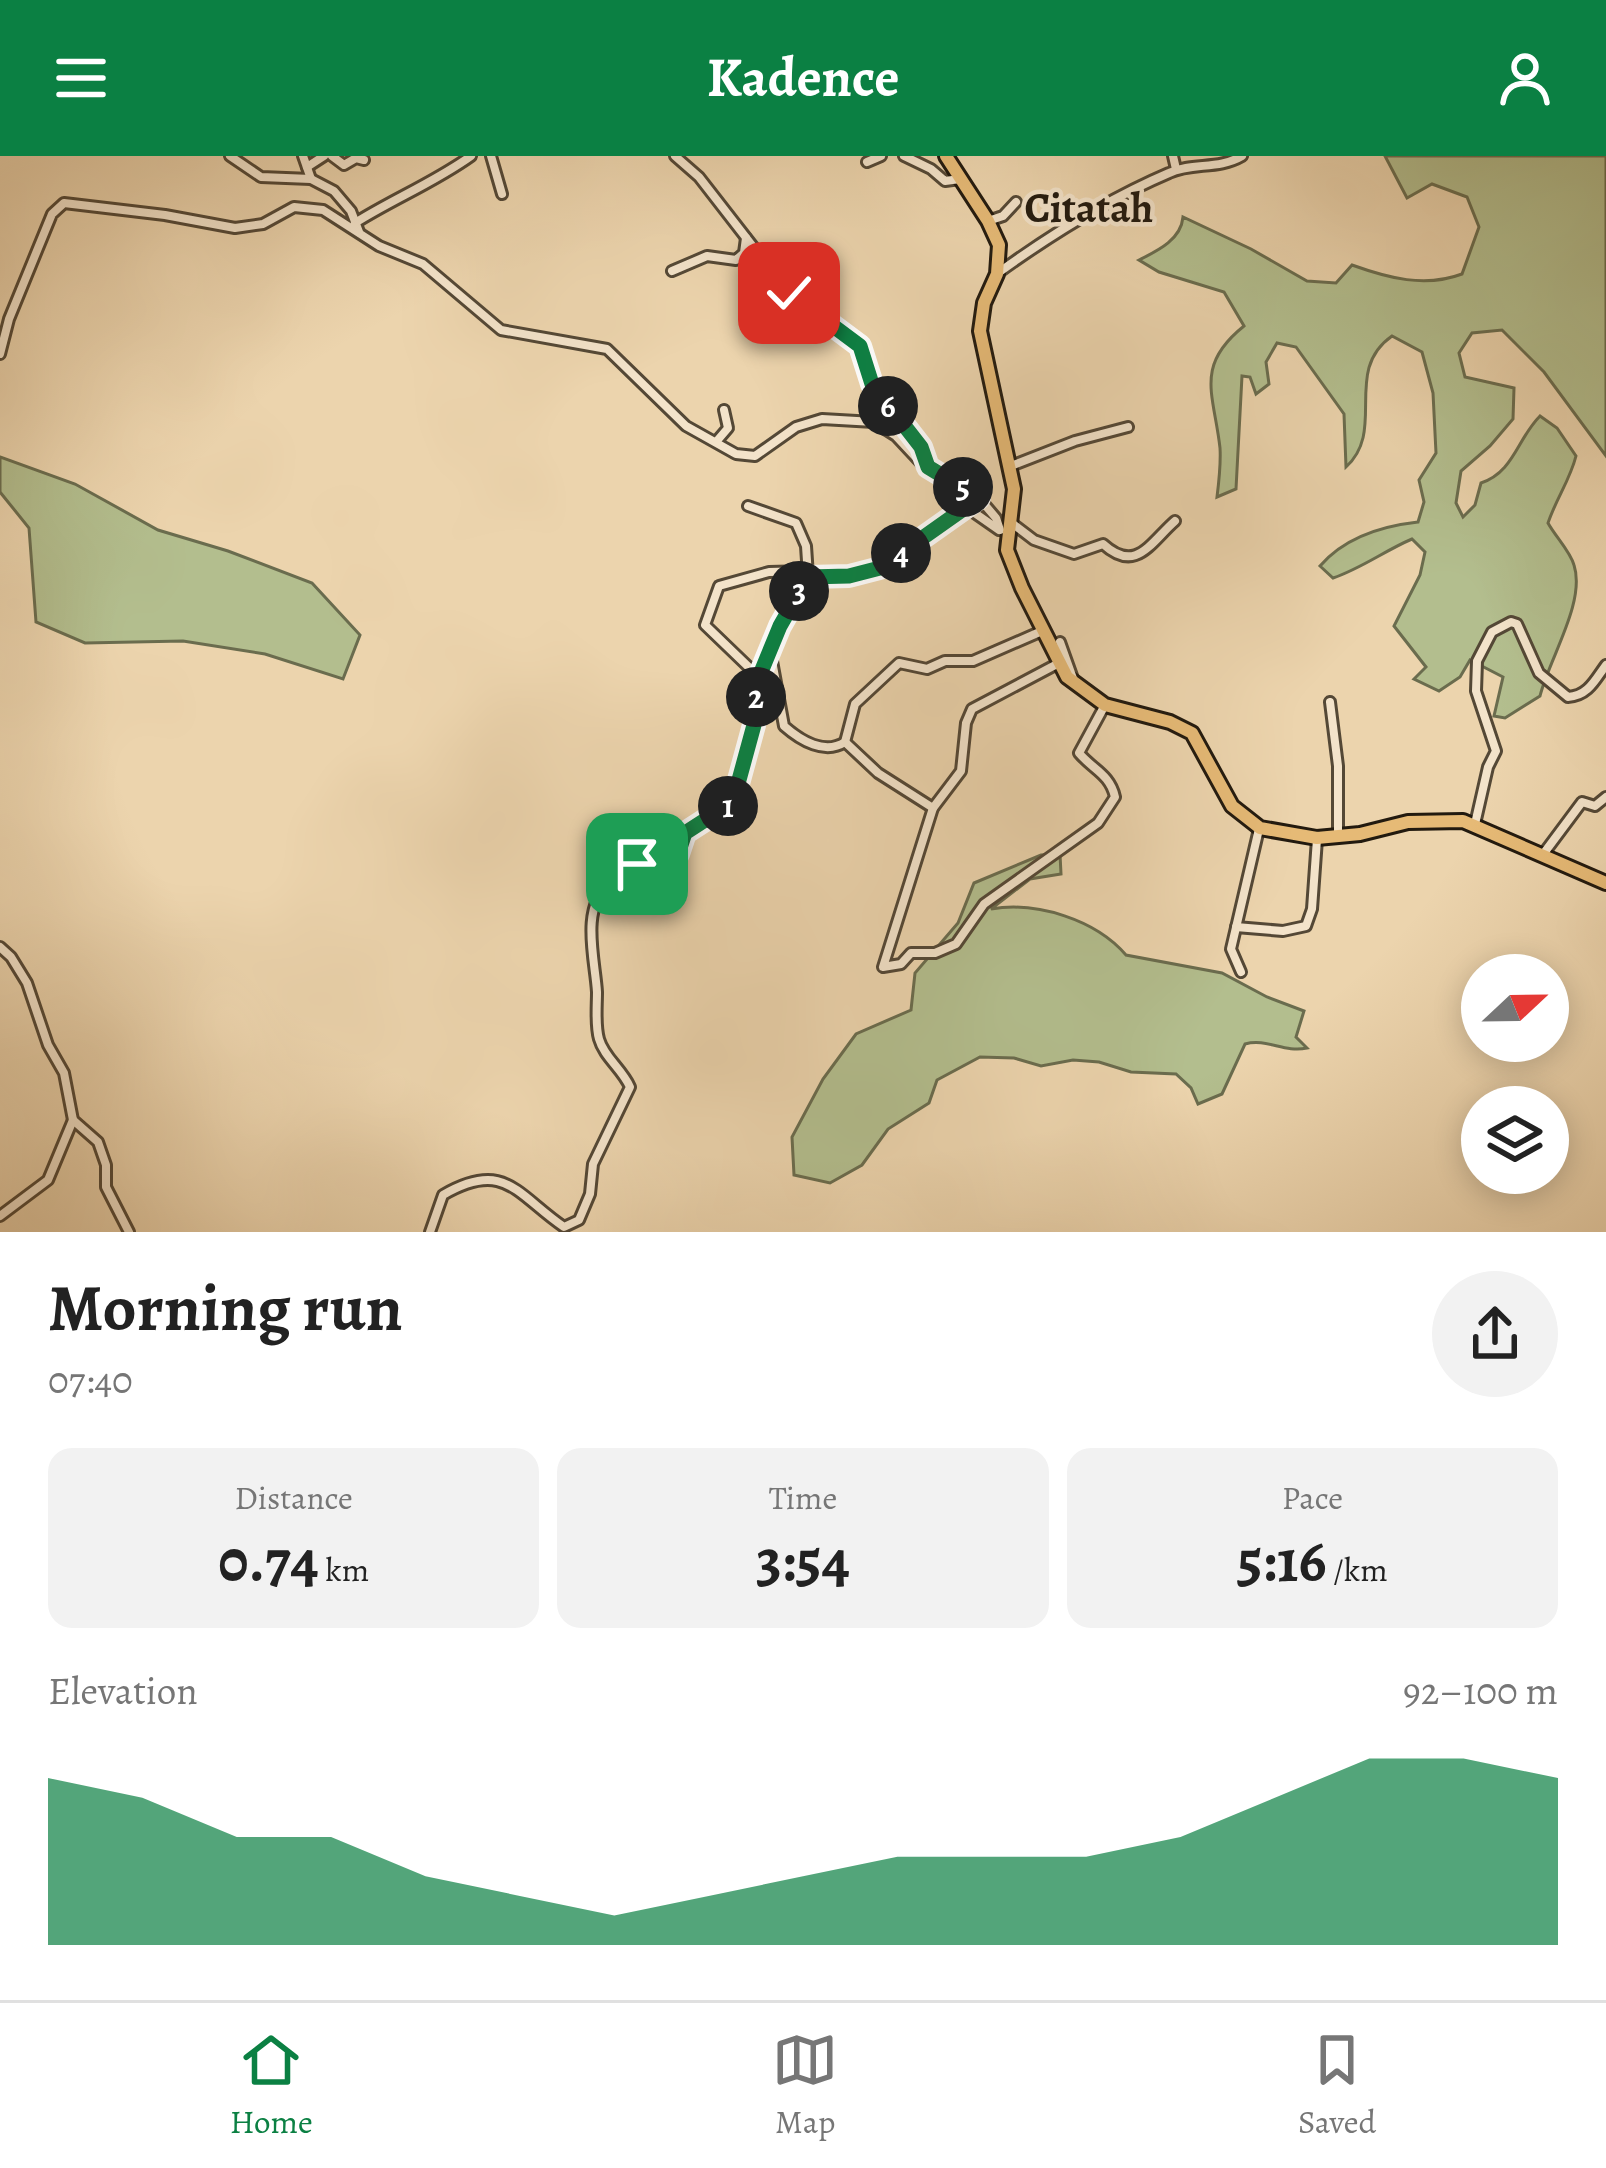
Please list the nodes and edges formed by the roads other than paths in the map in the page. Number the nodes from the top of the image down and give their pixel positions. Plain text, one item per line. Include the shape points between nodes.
1 (230, 156) edge
2 (303, 156) edge
3 (328, 156) edge
4 (471, 156) edge
5 (491, 156) edge
6 (675, 156) edge
7 (881, 156) edge
8 (904, 156) edge
9 (946, 156) edge
10 (1173, 156) edge
11 (1242, 156) edge
12 (364, 160) dead end
13 (867, 162) dead end
14 (307, 167) junction
15 (1176, 170) junction
16 (962, 178) junction
17 (311, 179) junction
18 (502, 194) dead end
19 (1016, 202) dead end
20 (988, 220) junction
21 (355, 223) junction
22 (359, 234) junction
23 (746, 236) junction
24 (672, 271) dead end
25 (997, 274) junction
26 (0, 353) edge
27 (724, 410) dead end
28 (1128, 427) dead end
29 (716, 442) junction
30 (1011, 466) junction
31 (928, 467) junction
32 (979, 498) junction
33 (748, 506) dead end
34 (966, 507) junction
35 (1175, 521) dead end
36 (1007, 527) junction
37 (808, 574) junction
38 (1042, 631) junction
39 (1060, 642) dead end
40 (770, 649) junction
41 (1059, 663) junction
42 (1606, 665) edge
43 (759, 677) junction
44 (1075, 685) junction
45 (1330, 702) dead end
46 (1105, 705) junction
47 (845, 742) junction
48 (1606, 797) edge
49 (933, 808) junction
50 (1475, 824) junction
51 (1259, 828) junction
52 (1338, 837) junction
53 (1317, 838) junction
54 (1544, 853) junction
55 (1606, 883) edge
56 (1237, 927) junction
57 (0, 947) edge
58 (1240, 972) dead end
59 (73, 1120) junction
60 (0, 1216) edge
61 (129, 1232) edge
62 (430, 1232) edge

1 - 17 street via 261,177
2 - 14 street
3 - 12 street via 344,165
3 - 14 street
4 - 21 street
5 - 18 street
6 - 23 street
7 - 13 street
8 - 16 street via 945,181
9 - 16 highway
10 - 15 street
11 - 15 street via 1220,167
14 - 17 street
15 - 25 street via 1089,212
16 - 20 highway
17 - 21 street via 339,194
19 - 20 street
20 - 25 highway via 999,245
21 - 22 street
22 - 26 street via 307,206 235,228 69,202 52,214
22 - 29 street via 423,265 501,329 614,353 669,412
23 - 24 street via 736,260 707,256
23 - 31 street via 797,302 860,346 872,384
25 - 30 highway via 980,331
27 - 29 street via 728,428
28 - 30 street
29 - 31 street via 749,458 801,425 874,422
30 - 36 highway
31 - 32 street
32 - 34 street
32 - 36 street
33 - 37 street via 796,523
34 - 36 street
34 - 37 street via 880,568
35 - 36 street via 1129,557 1103,544 1074,554
36 - 38 highway via 1010,561
37 - 40 street
37 - 43 street via 769,572 719,586 705,625
38 - 41 highway
38 - 47 street via 973,662 926,670 899,663 855,704
39 - 44 street
40 - 43 street
40 - 47 street via 784,727 816,746
41 - 44 highway
41 - 49 street via 972,709 961,771
42 - 50 street via 1589,688 1568,697 1539,673 1517,624 1492,632 1477,661 1476,691 1496,755
43 - 62 street via 733,802 685,833 678,854 626,870 596,906 598,1033 630,1087 593,1164 585,1211 564,1227 532,1197 492,1178 443,1195
44 - 46 highway
45 - 52 street
46 - 49 street via 1079,753 1114,790 1098,823 984,904 956,944 883,967
46 - 51 highway via 1192,733 1232,806
47 - 49 street
48 - 54 street via 1595,806 1582,802
50 - 52 highway via 1430,820
50 - 54 highway
51 - 53 highway
51 - 56 street
52 - 53 highway
53 - 56 street via 1306,926
54 - 55 highway
56 - 58 street via 1232,956
57 - 59 street via 28,983 64,1073
59 - 60 street via 48,1180
59 - 61 street via 98,1142 106,1187

